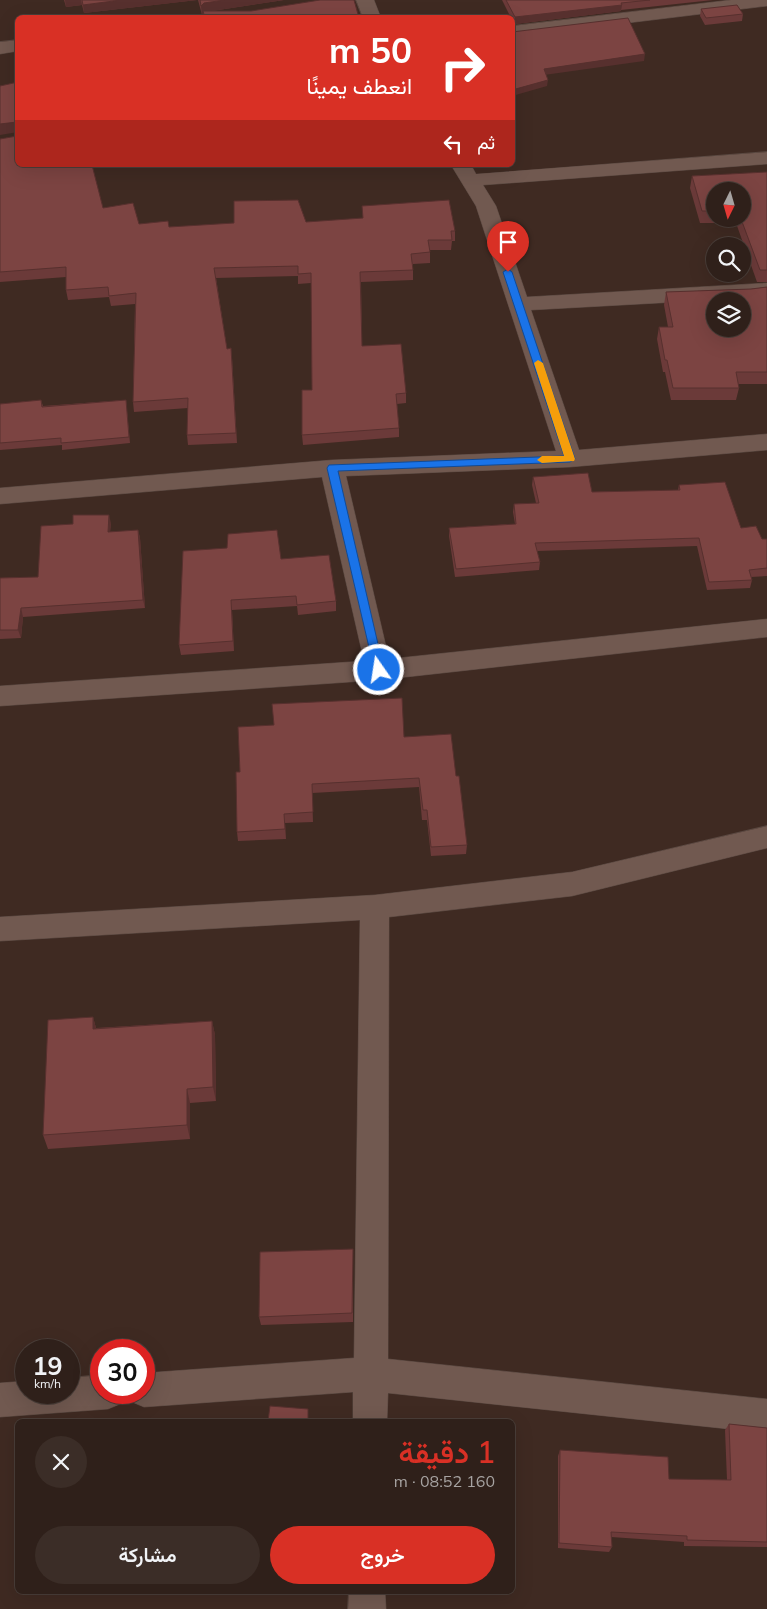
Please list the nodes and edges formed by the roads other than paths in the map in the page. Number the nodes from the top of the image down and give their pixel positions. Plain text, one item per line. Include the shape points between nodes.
1 (365, 0) edge
2 (767, 1) edge
3 (371, 15) edge
4 (515, 32) edge
5 (15, 46) edge
6 (0, 48) edge
7 (767, 158) edge
8 (466, 173) edge
9 (767, 290) edge
10 (519, 304) junction
11 (767, 442) edge
12 (570, 459) junction
13 (332, 468) junction
14 (0, 496) edge
15 (767, 628) edge
16 (379, 670) junction
17 (0, 696) edge
18 (767, 837) edge
19 (375, 907) junction
20 (0, 929) edge
21 (370, 1374) junction
22 (155, 1389) edge
23 (90, 1393) edge
24 (0, 1400) edge
25 (767, 1416) edge
26 (370, 1419) edge
27 (367, 1594) edge
28 (367, 1609) edge

1 - 3 street
2 - 4 street
5 - 6 street
7 - 8 street
8 - 10 street via 486,206
9 - 10 street
10 - 12 street
11 - 12 street
12 - 13 street
13 - 14 street
13 - 16 street
15 - 16 street
16 - 17 street
18 - 19 street via 572,884
19 - 20 street
19 - 21 street
21 - 22 street
21 - 25 street
21 - 26 street
23 - 24 street
27 - 28 street

